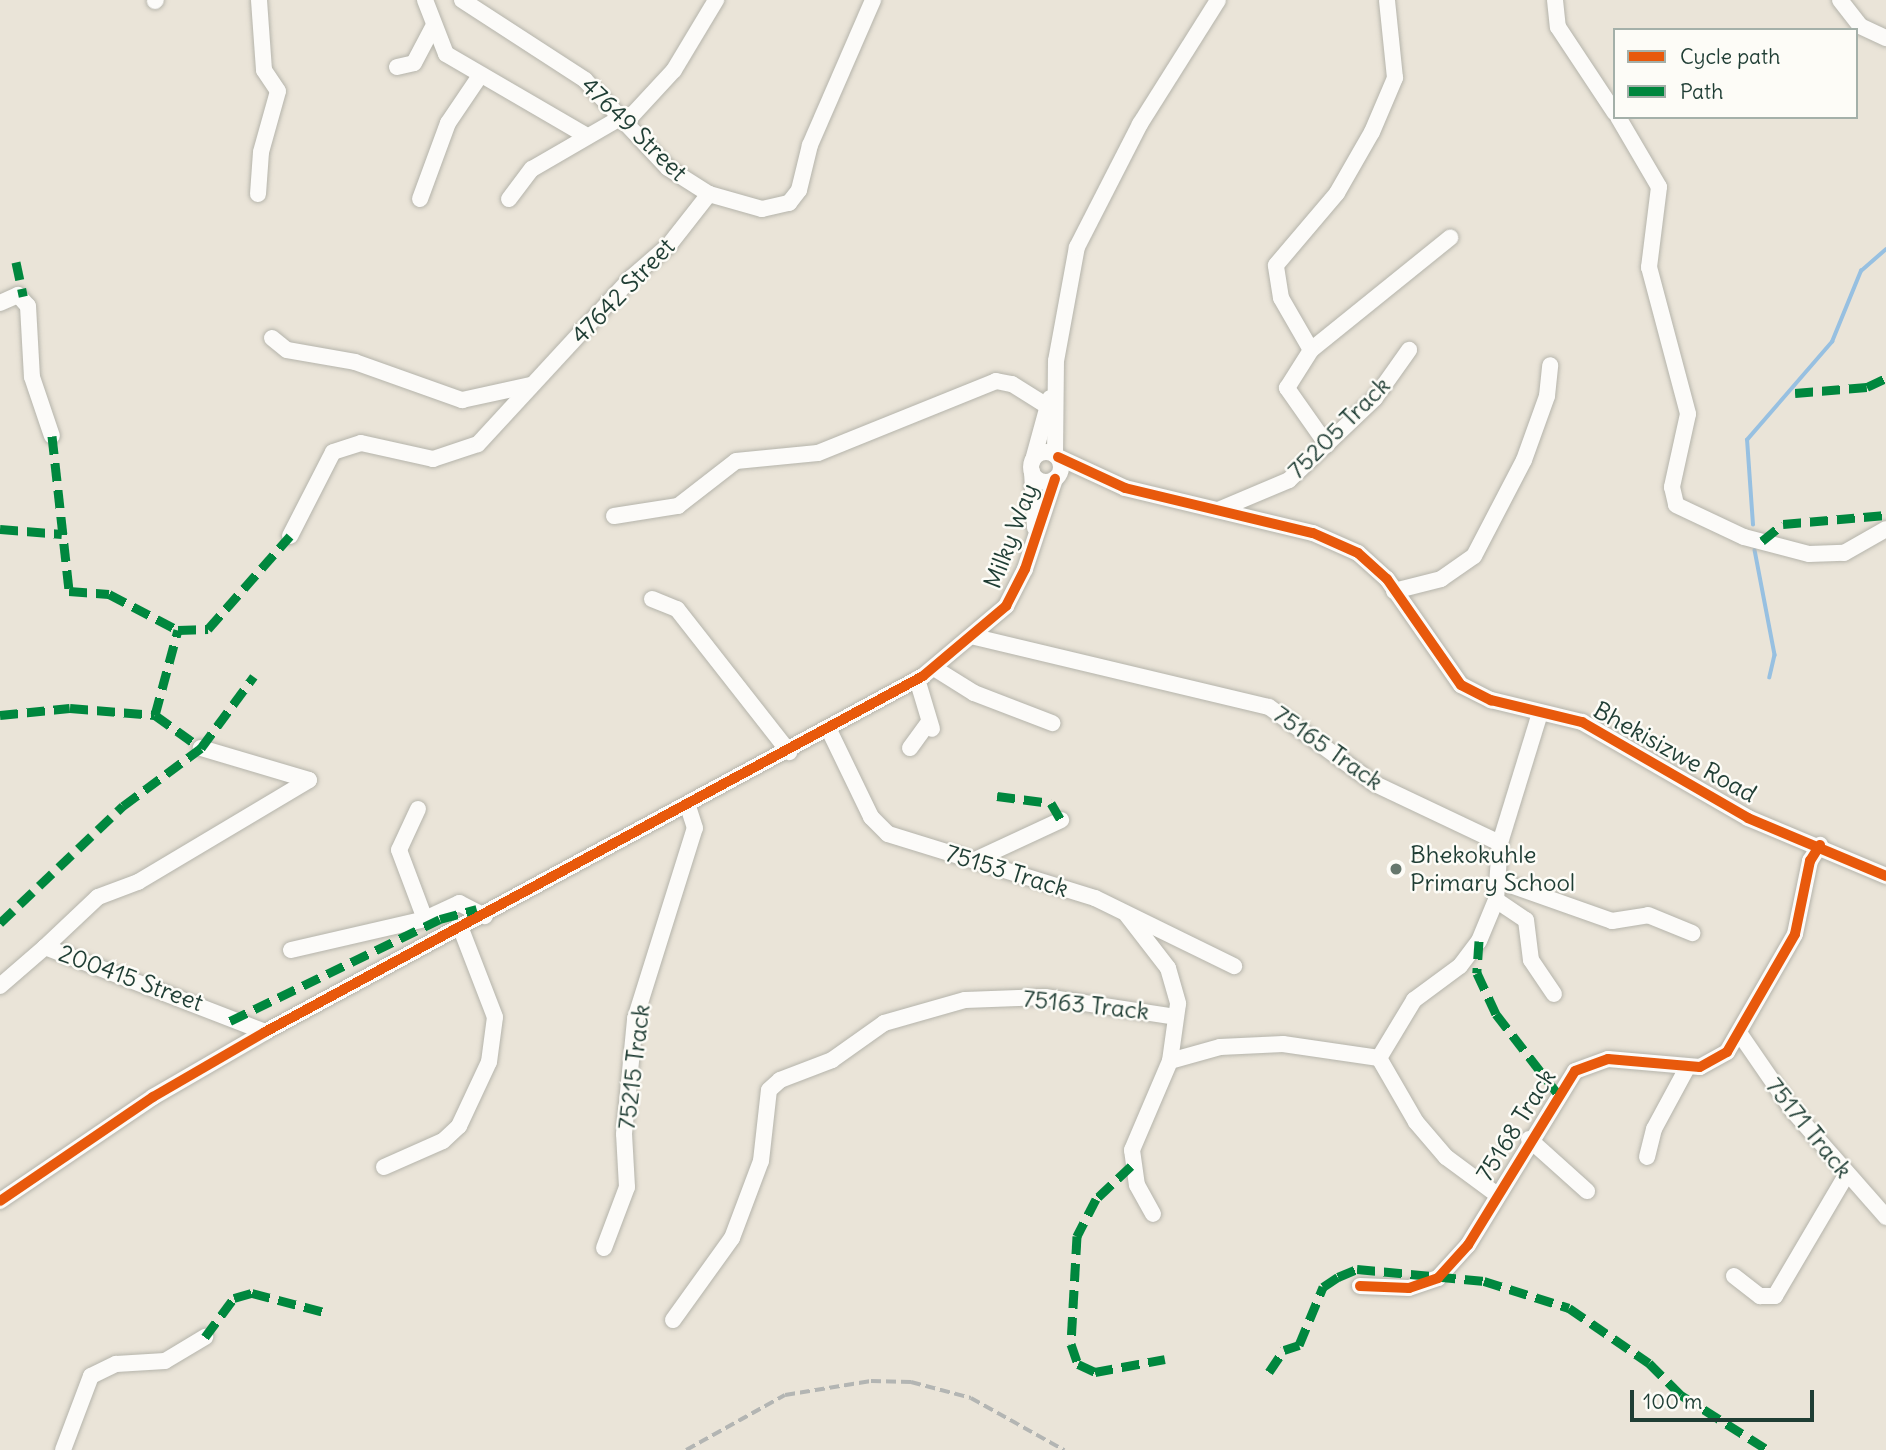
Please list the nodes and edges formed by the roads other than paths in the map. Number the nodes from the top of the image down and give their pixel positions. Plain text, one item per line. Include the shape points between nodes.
1 (259, 0) edge
2 (425, 0) edge
3 (462, 0) edge
4 (716, 0) edge
5 (873, 0) edge
6 (1218, 0) edge
7 (1387, 0) edge
8 (1555, 0) edge
9 (1840, 0) edge
10 (482, 5) edge
11 (433, 27) junction
12 (1886, 38) edge
13 (397, 67) dead end
14 (479, 77) junction
15 (1613, 110) edge
16 (1618, 119) edge
17 (623, 120) junction
18 (585, 135) junction
19 (258, 194) dead end
20 (709, 194) junction
21 (420, 199) dead end
22 (509, 199) dead end
23 (1450, 238) dead end
24 (0, 303) edge
25 (272, 338) dead end
26 (1409, 349) dead end
27 (1311, 350) junction
28 (1550, 365) dead end
29 (1055, 379) junction
30 (533, 384) junction
31 (1047, 406) junction
32 (52, 436) dead end
33 (1326, 445) junction
34 (1056, 456) junction
35 (1032, 465) junction
36 (1056, 478) junction
37 (1095, 478) junction
38 (1218, 510) junction
39 (614, 516) dead end
40 (1886, 529) edge
41 (1035, 534) junction
42 (290, 536) dead end
43 (1394, 591) junction
44 (652, 599) dead end
45 (975, 637) junction
46 (934, 668) junction
47 (917, 680) junction
48 (1541, 713) junction
49 (1052, 723) dead end
50 (829, 730) junction
51 (201, 748) dead end
52 (910, 748) dead end
53 (789, 752) junction
54 (688, 807) junction
55 (418, 809) dead end
56 (1061, 820) dead end
57 (1500, 843) junction
58 (1820, 845) junction
59 (975, 860) junction
60 (1886, 876) edge
61 (1499, 881) junction
62 (1496, 900) junction
63 (1120, 909) junction
64 (485, 916) junction
65 (425, 919) junction
66 (461, 929) junction
67 (1692, 933) dead end
68 (45, 947) junction
69 (291, 950) dead end
70 (1234, 966) dead end
71 (0, 986) edge
72 (1554, 994) dead end
73 (1175, 1017) junction
74 (265, 1032) junction
75 (1740, 1034) junction
76 (1379, 1058) junction
77 (1170, 1061) junction
78 (1687, 1068) junction
79 (1529, 1139) junction
80 (1647, 1157) dead end
81 (384, 1167) dead end
82 (1847, 1174) junction
83 (1587, 1191) dead end
84 (1496, 1194) junction
85 (0, 1201) edge
86 (1153, 1213) dead end
87 (1886, 1217) edge
88 (604, 1248) dead end
89 (1734, 1276) dead end
90 (1360, 1286) dead end
91 (673, 1320) dead end
92 (205, 1337) dead end
93 (62, 1450) edge

1 - 19 street via 264,70 278,91
2 - 11 street
3 - 10 street, 47649 Street
4 - 17 street via 674,70
5 - 20 street, 47649 Street via 810,145 795,197 762,209
6 - 29 street, Milky Way via 1140,124 1077,247
7 - 27 street via 1395,78 1359,160 1276,265 1281,298
8 - 15 street via 1558,27
9 - 12 street via 1860,26
10 - 17 street, 47649 Street via 585,80
11 - 13 street via 417,59
11 - 14 street via 442,51
14 - 18 street
14 - 21 street via 448,123
16 - 40 street via 1659,187 1652,229 1654,301 1682,378 1688,414 1673,498 1686,512 1744,537 1792,548 1843,553
17 - 18 street
17 - 20 street, 47649 Street via 668,169
18 - 22 street via 527,173
20 - 30 street, 47642 Street via 669,245
23 - 27 street
24 - 32 street via 18,295 28,306 32,377
25 - 30 street via 287,350 355,362 462,400
26 - 33 street, 75205 Track via 1375,398
27 - 33 street via 1287,388
28 - 43 street via 1547,396 1524,460 1474,556 1441,579
29 - 31 street, Milky Way
29 - 34 street, Milky Way
30 - 42 street, 47642 Street via 467,450 425,459 361,443 333,452
31 - 35 street, Milky Way
31 - 39 street via 1012,384 996,382 818,453 736,461 678,506
33 - 38 street, 75205 Track via 1289,480
34 - 35 street via 1041,453
34 - 36 street, Milky Way
34 - 37 street, Bhekisizwe Road
35 - 36 street, Bhekisizwe Road via 1039,480
35 - 41 street, Milky Way
36 - 37 street, Bhekisizwe Road
36 - 41 street, Milky Way
37 - 38 street, Bhekisizwe Road
38 - 43 street, Bhekisizwe Road via 1330,540 1358,553
41 - 45 street, Milky Way via 1006,606
43 - 48 street, Bhekisizwe Road via 1461,685
44 - 53 street via 677,609
45 - 46 street, Milky Way
45 - 57 street, 75165 Track via 1269,707 1375,784
46 - 47 street, Milky Way
46 - 49 street via 974,693
47 - 50 street, Milky Way
47 - 52 street via 931,725
48 - 57 street
48 - 58 street, Bhekisizwe Road via 1582,722 1748,818
50 - 53 street, Milky Way
50 - 59 street, 75153 Track via 878,828
51 - 68 street via 309,780 146,877 98,897
53 - 54 street, Milky Way
54 - 64 street, Milky Way
54 - 88 street, 75215 Track via 695,828 635,1019 624,1134 627,1187
55 - 65 street via 399,850
56 - 59 street
57 - 61 street
58 - 60 street, Bhekisizwe Road
58 - 75 street, 75168 Track via 1810,861 1795,934
59 - 63 street, 75153 Track
61 - 62 street
61 - 67 street via 1612,921 1648,915
62 - 72 street via 1526,920 1531,960
62 - 76 street via 1466,960 1414,1000
63 - 70 street, 75153 Track
63 - 73 street, 75163 Track via 1168,968 1177,989
64 - 65 street via 459,903
64 - 66 street, Milky Way
65 - 69 street
66 - 74 street, Milky Way
66 - 81 street via 495,1017 489,1062 459,1126 443,1141
68 - 71 street, 200415 Street
68 - 74 street, 200415 Street via 194,1000 230,1021
73 - 77 street
73 - 91 street, 75163 Track via 1072,1000 988,998 874,1028 832,1060 769,1090 761,1161 732,1238
74 - 85 street, Milky Way via 153,1097
75 - 78 street, 75168 Track via 1718,1060
75 - 82 street, 75171 Track
76 - 77 street via 1283,1044 1220,1048
76 - 84 street via 1416,1122 1446,1157
77 - 86 street via 1139,1129 1131,1166
78 - 79 street, 75168 Track via 1590,1063 1563,1084
78 - 80 street via 1654,1129
79 - 83 street
79 - 84 street, 75168 Track
82 - 87 street, 75171 Track
82 - 89 street via 1775,1296 1760,1296
84 - 90 street, 75168 Track via 1468,1245 1438,1278 1409,1287
92 - 93 street via 165,1361 116,1364 91,1376

